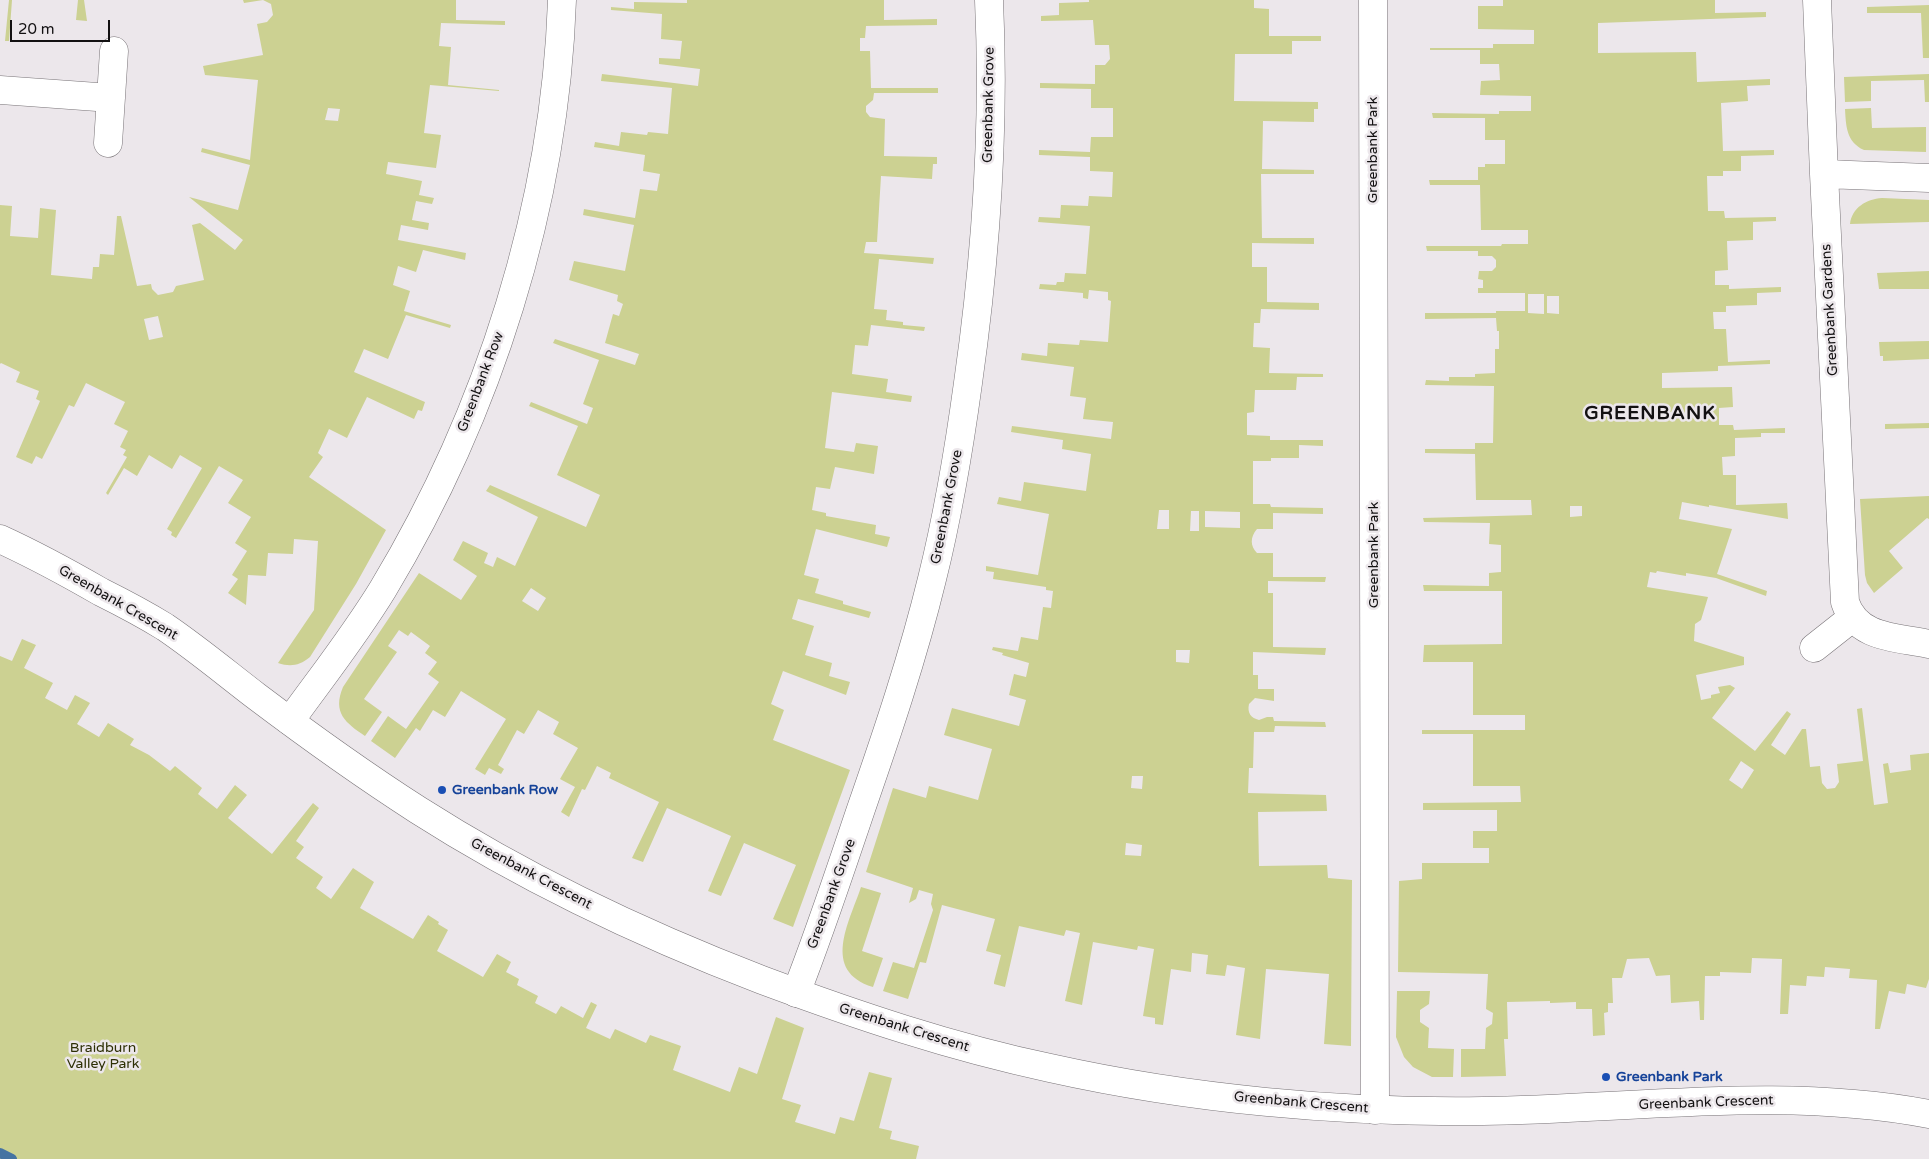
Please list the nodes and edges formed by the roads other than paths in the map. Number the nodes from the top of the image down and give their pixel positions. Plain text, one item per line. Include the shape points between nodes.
1 (562, 0) edge
2 (989, 0) edge
3 (1373, 0) edge
4 (1818, 0) edge
5 (114, 51) dead end
6 (0, 90) edge
7 (110, 98) junction
8 (108, 143) dead end
9 (1824, 174) junction
10 (1929, 178) edge
11 (0, 539) edge
12 (1852, 618) junction
13 (1929, 644) edge
14 (1814, 648) dead end
15 (290, 721) junction
16 (796, 993) junction
17 (1375, 1110) junction
18 (1929, 1114) edge

1 - 15 street, Greenbank Row via 555,85 538,193 512,297 477,398 409,544 360,624
2 - 16 street, Greenbank Grove via 990,110 984,248 951,489 932,580 901,692
3 - 17 street, Greenbank Park
4 - 9 street, Greenbank Gardens
5 - 7 street
6 - 7 street
7 - 8 street
9 - 10 street
9 - 12 street, Greenbank Gardens via 1843,575 1845,602
11 - 15 street, Greenbank Crescent via 166,628
12 - 13 street via 1864,629
12 - 14 street
15 - 16 street, Greenbank Crescent via 419,811 539,880 656,937
16 - 17 street, Greenbank Crescent via 934,1039 1069,1072 1159,1088
17 - 18 street, Greenbank Crescent via 1486,1111 1758,1101 1855,1104

